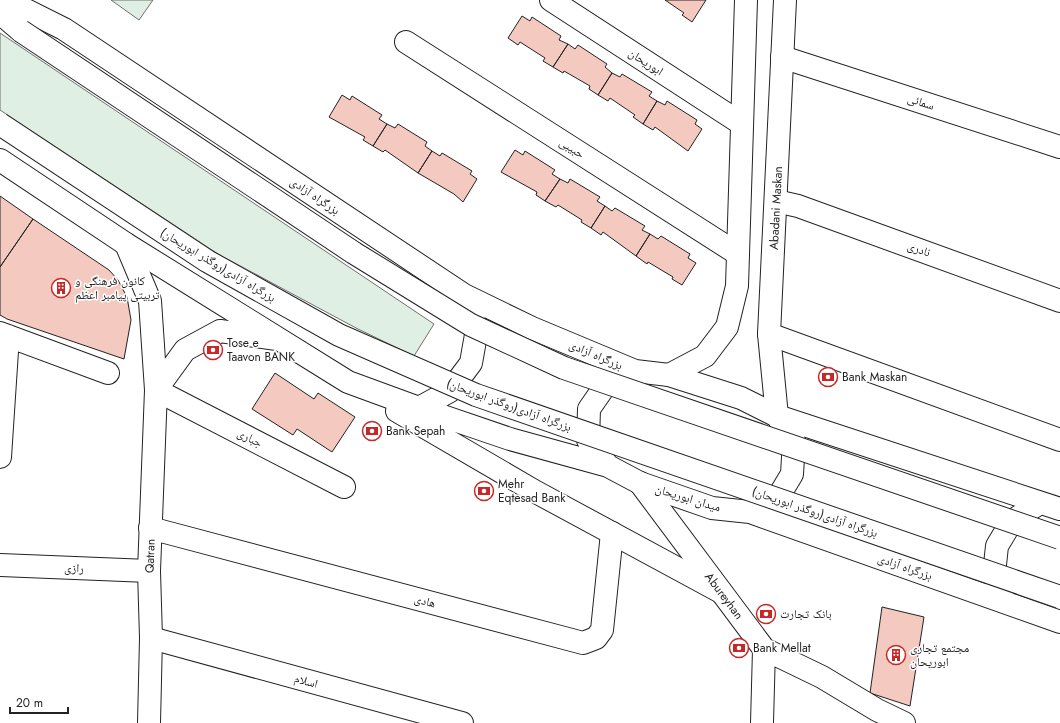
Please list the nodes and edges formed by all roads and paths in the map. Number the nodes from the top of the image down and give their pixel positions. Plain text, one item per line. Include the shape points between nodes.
1 (6, 0) edge
2 (551, 0) edge
3 (746, 0) edge
4 (785, 0) edge
5 (0, 13) edge
6 (406, 42) dead end
7 (782, 57) junction
8 (0, 124) edge
9 (742, 124) junction
10 (1060, 147) edge
11 (0, 160) edge
12 (776, 201) junction
13 (126, 244) junction
14 (738, 254) junction
15 (464, 295) junction
16 (1060, 301) edge
17 (769, 334) junction
18 (4, 335) edge
19 (277, 339) junction
20 (635, 371) junction
21 (108, 372) dead end
22 (669, 375) junction
23 (348, 382) junction
24 (156, 390) junction
25 (419, 408) junction
26 (777, 416) junction
27 (1060, 440) edge
28 (0, 457) edge
29 (608, 466) junction
30 (640, 483) junction
31 (344, 487) dead end
32 (1050, 506) edge
33 (750, 512) junction
34 (150, 528) junction
35 (612, 533) junction
36 (1060, 538) edge
37 (0, 565) edge
38 (149, 571) junction
39 (721, 592) junction
40 (1060, 597) edge
41 (1006, 603) junction
42 (1060, 622) edge
43 (151, 638) junction
44 (764, 649) junction
45 (876, 717) edge
46 (149, 723) edge
47 (462, 723) edge
48 (762, 723) edge
49 (904, 723) edge

1 - 15 main road, بزرگراه آزادی via 64,29
2 - 9 main road, ابوریحان
3 - 9 main road
4 - 7 main road, Abadani Maskan
5 - 36 main road, bridge via 21,31 354,253 471,325 564,368
6 - 14 main road, حبیبی
7 - 10 main road, سمائی
7 - 12 main road, Abadani Maskan
8 - 40 main road, بزرگراه آزادی(روگذر ابوریحان), bridge via 207,261 339,335 476,395
9 - 14 main road
11 - 13 main road
12 - 16 main road, نادری via 798,206
12 - 17 main road, Abadani Maskan
13 - 19 main road
13 - 24 main road, Qatran via 150,301
14 - 22 main road via 737,286 727,327 705,356
15 - 20 main road, بزرگراه آزادی via 532,328
15 - 25 main road via 477,329 471,363 450,392
17 - 26 main road, Abadani Maskan
17 - 27 main road
18 - 21 main road
18 - 28 main road
19 - 23 main road
19 - 24 main road via 220,331 185,350
20 - 22 main road
20 - 29 main road, میدان ابوریحان via 605,386 589,409 588,440
22 - 26 main road via 741,398
23 - 25 main road
23 - 35 main road via 536,492
24 - 31 main road, جباری
24 - 34 main road, Qatran
25 - 29 main road via 510,439
26 - 32 main road
26 - 33 main road via 794,441 792,474 777,499
29 - 30 main road, میدان ابوریحان
30 - 33 main road, میدان ابوریحان via 712,508
30 - 39 main road, Abureyhan
32 - 41 main road via 1012,521 997,546 994,574
33 - 41 main road, بزرگراه آزادی
34 - 35 main road, هادی via 583,643 596,638 602,630
34 - 38 main road, Qatran
35 - 39 main road
37 - 38 main road, رازی
38 - 43 main road, Qatran
39 - 44 main road, Abureyhan
41 - 42 main road, بزرگراه آزادی
43 - 46 main road, Qatran
43 - 47 main road, اسلام
44 - 45 main road via 822,677
44 - 48 main road
45 - 49 main road

